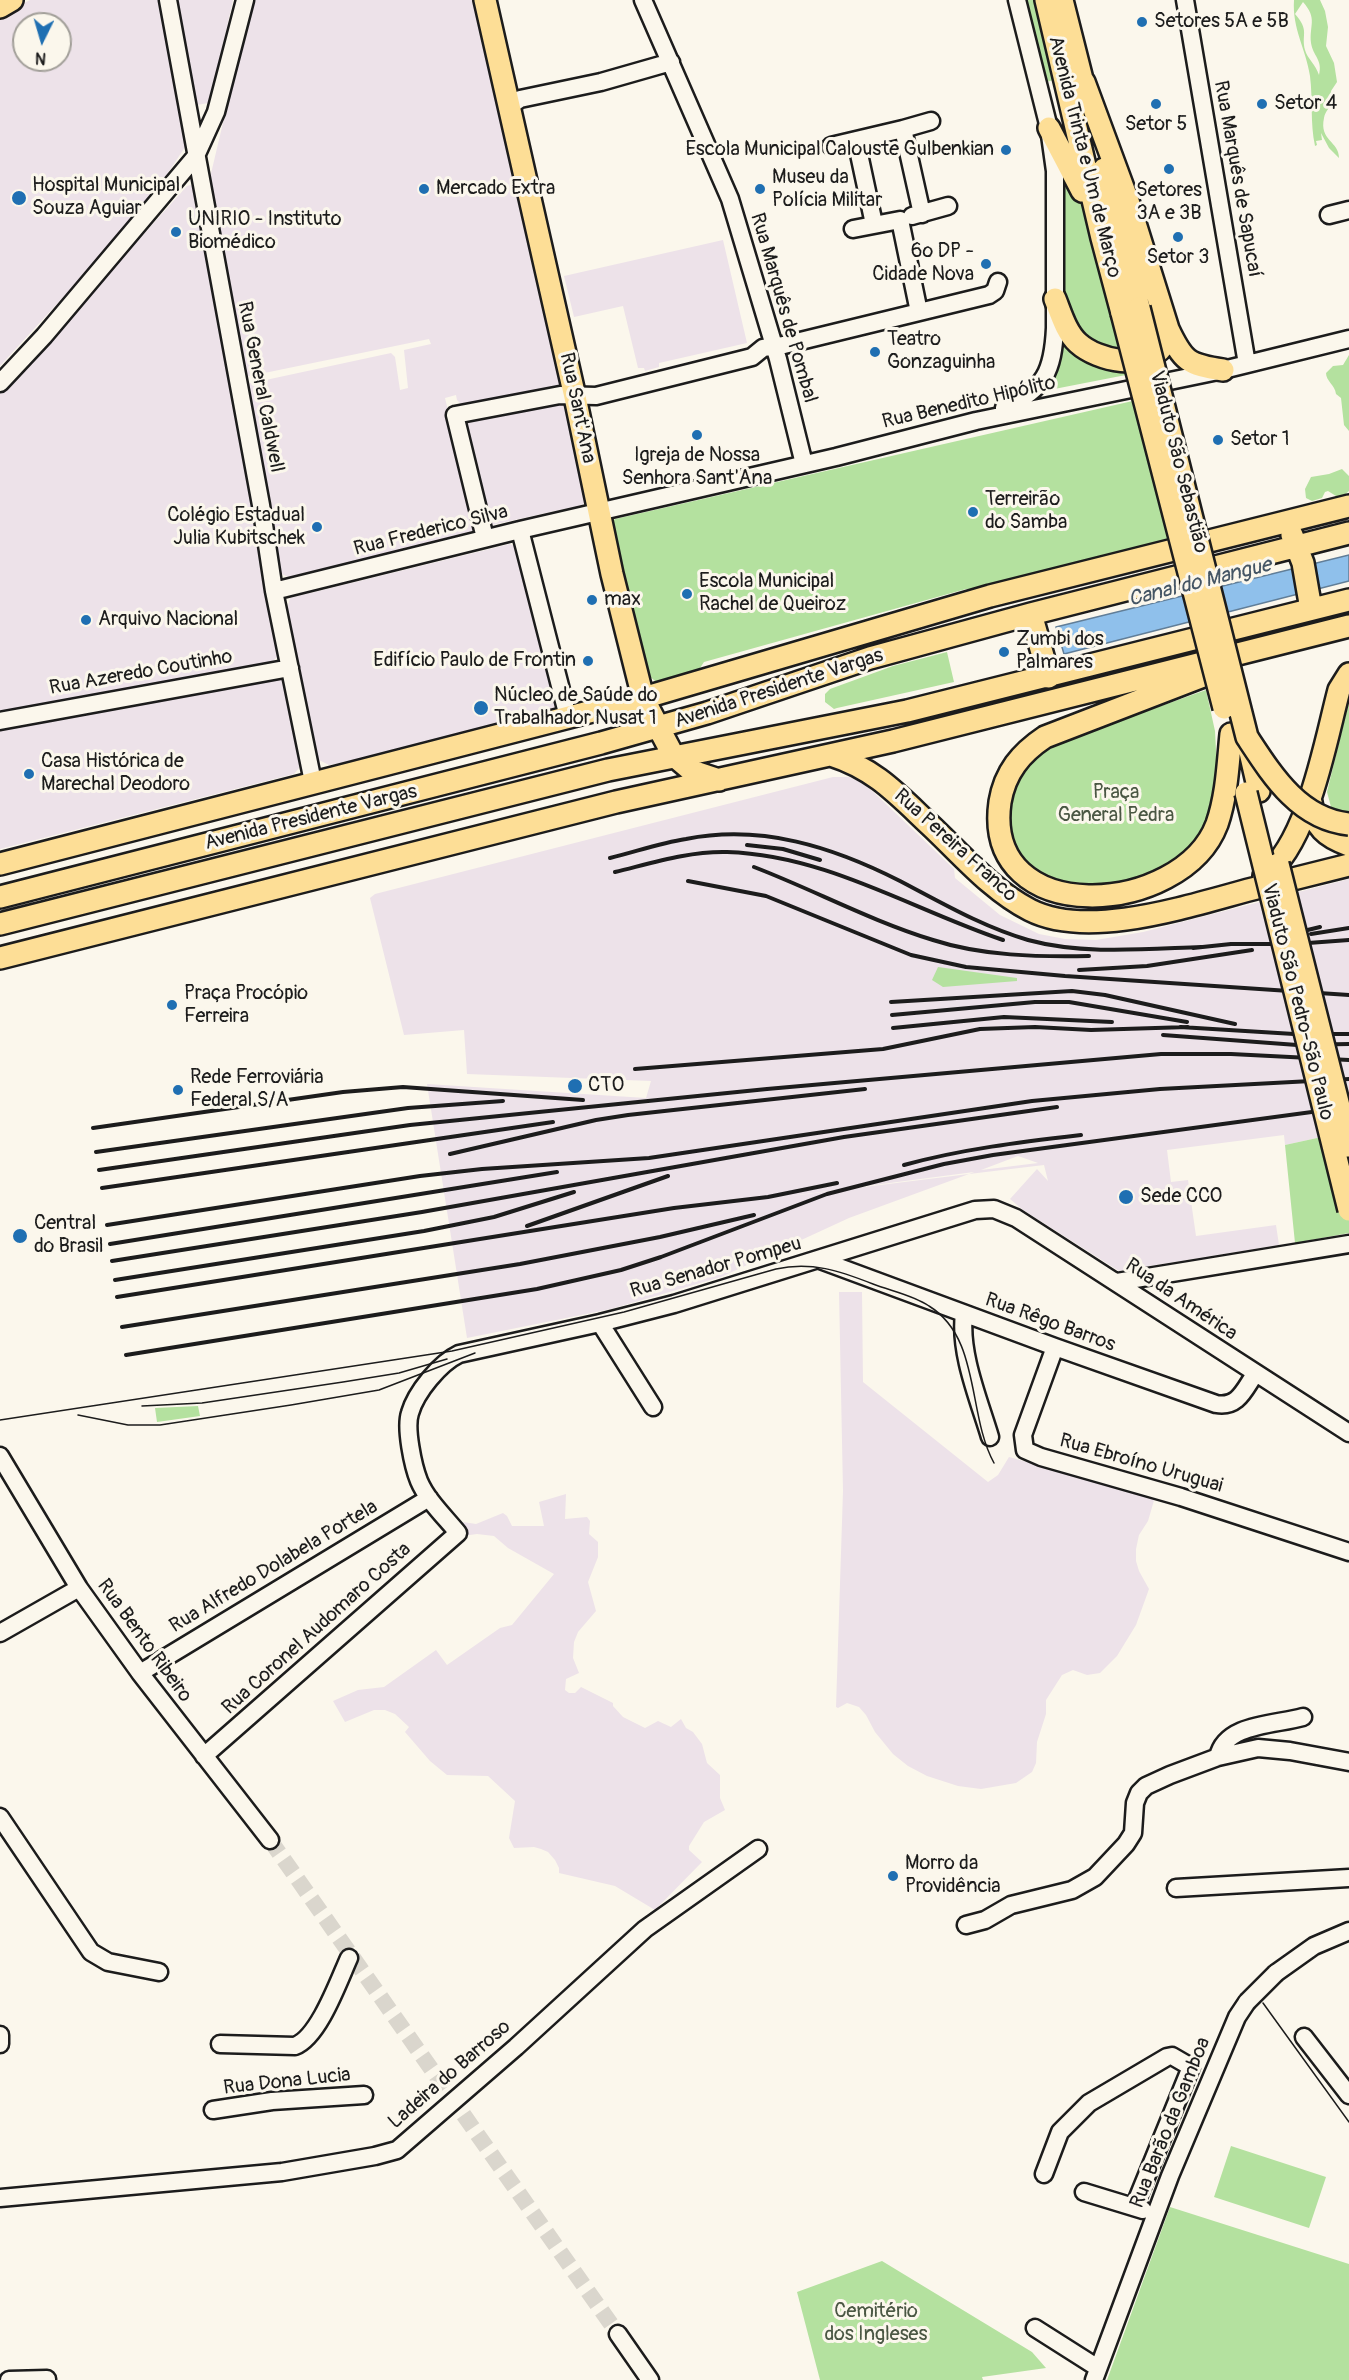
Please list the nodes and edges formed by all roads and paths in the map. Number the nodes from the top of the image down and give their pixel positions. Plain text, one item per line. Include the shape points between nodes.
1 (12, 0) edge
2 (168, 0) edge
3 (245, 0) edge
4 (485, 0) edge
5 (643, 0) edge
6 (1017, 0) edge
7 (1046, 0) edge
8 (1062, 0) edge
9 (1185, 0) edge
10 (0, 7) edge
11 (671, 62) junction
12 (1084, 82) junction
13 (508, 107) junction
14 (931, 121) dead end
15 (1049, 128) junction
16 (903, 129) junction
17 (856, 140) junction
18 (831, 146) dead end
19 (196, 156) junction
20 (948, 207) dead end
21 (1349, 210) edge
22 (922, 214) junction
23 (1329, 215) dead end
24 (900, 219) junction
25 (874, 224) junction
26 (853, 229) dead end
27 (1102, 238) junction
28 (998, 282) dead end
29 (1055, 299) junction
30 (1131, 311) junction
31 (919, 312) junction
32 (1168, 329) junction
33 (1349, 339) edge
34 (774, 346) junction
35 (1247, 364) junction
36 (1223, 370) junction
37 (0, 383) edge
38 (575, 397) junction
39 (976, 421) junction
40 (804, 464) junction
41 (1349, 506) edge
42 (599, 512) junction
43 (1284, 522) junction
44 (520, 530) junction
45 (1349, 533) edge
46 (485, 538) junction
47 (1300, 555) junction
48 (274, 591) junction
49 (1349, 600) edge
50 (1310, 601) junction
51 (1031, 614) junction
52 (1349, 626) edge
53 (1291, 640) junction
54 (870, 658) junction
55 (290, 668) junction
56 (1349, 674) edge
57 (1049, 677) junction
58 (687, 686) junction
59 (643, 698) junction
60 (568, 717) junction
61 (0, 721) edge
62 (658, 728) junction
63 (1239, 735) junction
64 (673, 755) junction
65 (830, 755) junction
66 (721, 780) junction
67 (456, 781) junction
68 (313, 782) junction
69 (1252, 792) junction
70 (515, 793) junction
71 (1311, 797) junction
72 (1349, 824) edge
73 (1349, 845) edge
74 (0, 864) edge
75 (1349, 865) edge
76 (1293, 879) dead end
77 (0, 897) edge
78 (0, 924) edge
79 (6, 953) edge
80 (1349, 1146) edge
81 (986, 1209) joint
82 (1349, 1210) edge
83 (1349, 1244) edge
84 (820, 1260) junction
85 (1117, 1282) junction
86 (964, 1314) junction
87 (600, 1323) junction
88 (1055, 1347) junction
89 (1255, 1374) junction
90 (653, 1407) dead end
91 (1349, 1433) edge
92 (990, 1437) dead end
93 (0, 1456) edge
94 (429, 1498) junction
95 (1349, 1552) edge
96 (78, 1588) junction
97 (0, 1633) edge
98 (140, 1673) junction
99 (1303, 1717) dead end
100 (204, 1756) junction
101 (1218, 1757) junction
102 (1349, 1761) edge
103 (0, 1817) edge
104 (270, 1840) tunnel mouth
105 (758, 1849) dead end
106 (1349, 1878) edge
107 (1176, 1888) dead end
108 (966, 1925) dead end
109 (1349, 1930) edge
110 (349, 1958) dead end
111 (159, 1972) dead end
112 (0, 2035) edge
113 (1304, 2037) dead end
114 (0, 2044) edge
115 (220, 2044) dead end
116 (364, 2095) dead end
117 (1349, 2095) edge
118 (213, 2110) dead end
119 (1044, 2174) dead end
120 (1084, 2192) dead end
121 (0, 2198) edge
122 (1134, 2207) junction
123 (1155, 2213) junction
124 (1035, 2328) dead end
125 (618, 2334) tunnel mouth
126 (1096, 2374) edge
127 (47, 2379) edge
128 (9, 2380) edge
129 (650, 2380) edge

1 - 10 main road
2 - 19 street, Rua General Caldwell
3 - 19 street via 216,112
4 - 13 main road, Rua Sant'Ana
5 - 11 street, Rua Marquês de Pombal
6 - 15 street, Avenida Trinta e Um de Março
7 - 27 main road, Avenida Trinta e Um de Março
8 - 12 main road, Avenida Trinta e Um de Março
9 - 35 street, Rua Marquês de Sapucaí
11 - 13 street via 520,99
11 - 34 street, Rua Marquês de Pombal via 729,199
12 - 30 main road, Avenida Trinta e Um de Março
12 - 32 main road via 1128,201
13 - 38 main road, Rua Sant'Ana
14 - 16 street
15 - 27 main road via 1078,181
15 - 29 street, Avenida Trinta e Um de Março via 1054,171
16 - 17 street
16 - 22 street
17 - 18 street
17 - 25 street
19 - 37 street
19 - 48 street, Rua General Caldwell
20 - 22 street
21 - 23 street
22 - 24 street
24 - 25 street
24 - 31 street
25 - 26 street
27 - 30 main road, Avenida Trinta e Um de Março
28 - 31 street via 989,295
29 - 32 main road via 1067,330 1079,344 1111,360 1133,361 1156,353 1165,343
29 - 39 street, Avenida Trinta e Um de Março via 1054,354 1048,372 1025,398
30 - 63 main road, Viaduto São Sebastião, bridge
31 - 34 street
32 - 36 main road via 1190,363
33 - 35 street, Rua Benedito Hipólito
34 - 38 street via 753,357 596,396
34 - 40 street, Rua Marquês de Pombal
35 - 36 street, Rua Benedito Hipólito
36 - 39 street, Rua Benedito Hipólito
38 - 42 main road, Rua Sant'Ana
38 - 46 street via 560,395 455,414
39 - 40 street, Rua Benedito Hipólito
40 - 42 street, Rua Benedito Hipólito
41 - 43 main road, Avenida Presidente Vargas
42 - 44 street, Rua Frederico Silva
42 - 59 main road, Rua Sant'Ana
43 - 47 main road
43 - 58 main road, Avenida Presidente Vargas via 990,596
44 - 46 street, Rua Frederico Silva
44 - 60 street
45 - 47 main road, Avenida Presidente Vargas
46 - 48 street, Rua Frederico Silva
47 - 50 main road
47 - 51 main road, Avenida Presidente Vargas
48 - 55 street, Rua General Caldwell
49 - 50 main road, Avenida Presidente Vargas
50 - 57 main road, Avenida Presidente Vargas
51 - 54 main road, Avenida Presidente Vargas
51 - 57 main road
52 - 53 main road
53 - 63 main road via 1046,737 1028,748 1014,764 1002,789 999,811 1007,856 1022,874 1044,888 1088,896 1137,890 1160,881 1199,851 1216,825
53 - 65 main road
54 - 58 main road via 797,666 709,687
54 - 62 main road, Avenida Presidente Vargas
55 - 61 street, Rua Azeredo Coutinho
55 - 68 street, Rua General Caldwell
56 - 71 main road via 1339,690
57 - 64 main road, Avenida Presidente Vargas via 907,711
58 - 59 main road, Avenida Presidente Vargas
59 - 60 main road, Avenida Presidente Vargas
59 - 62 main road, Rua Sant'Ana
60 - 68 main road, Avenida Presidente Vargas
62 - 64 main road, Rua Sant'Ana
62 - 67 main road, Avenida Presidente Vargas
63 - 69 main road, Viaduto São Sebastião
63 - 72 main road, bridge via 1290,796 1323,817
64 - 66 main road, Rua Sant'Ana via 692,771
64 - 70 main road, Avenida Presidente Vargas
65 - 66 main road
65 - 71 main road, Rua Pereira Franco via 853,762 885,784 1006,896 1032,911 1062,921 1102,921 1164,911 1252,889 1291,844
66 - 79 main road via 616,802
67 - 70 main road
67 - 77 main road, Avenida Presidente Vargas
68 - 74 main road, Avenida Presidente Vargas
69 - 80 main road, Viaduto São Pedro-São Paulo, bridge
69 - 82 main road, Viaduto São Pedro-São Paulo, bridge
70 - 78 main road, Avenida Presidente Vargas
71 - 73 main road via 1313,816 1319,826 1329,836
75 - 76 main road
81 - 84 street, Rua Senador Pompeu
81 - 85 street, Rua da América via 1007,1212
83 - 85 street
84 - 86 street, Rua Rêgo Barros
84 - 87 street, Rua Senador Pompeu
85 - 89 street, Rua da América
86 - 88 street, Rua Rêgo Barros
86 - 92 street via 965,1352
87 - 90 street
87 - 94 street, Rua Senador Pompeu via 454,1356 440,1367 410,1411 409,1431 416,1470
88 - 89 street, Rua Rêgo Barros via 1224,1405 1237,1401
88 - 95 street, Rua Ebroíno Uruguai via 1023,1435 1025,1450
89 - 91 street, Rua da América
93 - 96 street, Rua Bento Ribeiro
94 - 98 street, Rua Alfredo Dolabela Portela
94 - 100 street, Rua Coronel Audomaro Costa via 458,1533
96 - 97 street
96 - 98 street, Rua Bento Ribeiro
98 - 100 street, Rua Bento Ribeiro
99 - 101 street via 1239,1732 1223,1745
100 - 104 street, Rua Bento Ribeiro
101 - 102 street via 1263,1748
101 - 108 street via 1170,1775 1138,1793 1133,1833 1085,1884 1011,1905 985,1920
103 - 111 street via 91,1952 108,1962
105 - 121 street, Ladeira do Barroso via 645,1929 397,2150 282,2172
106 - 107 street
109 - 123 street, Rua Barão da Gamboa, bridge via 1308,1949 1247,2002
110 - 115 street via 320,2018 302,2044
112 - 114 street
113 - 117 street
116 - 118 street, Rua Dona Lucia via 272,2101
119 - 122 street via 1060,2132 1089,2103 1172,2055 1191,2067
120 - 122 street
122 - 123 street
123 - 126 street, Rua Barão da Gamboa
124 - 126 street
125 - 129 street
127 - 128 street

